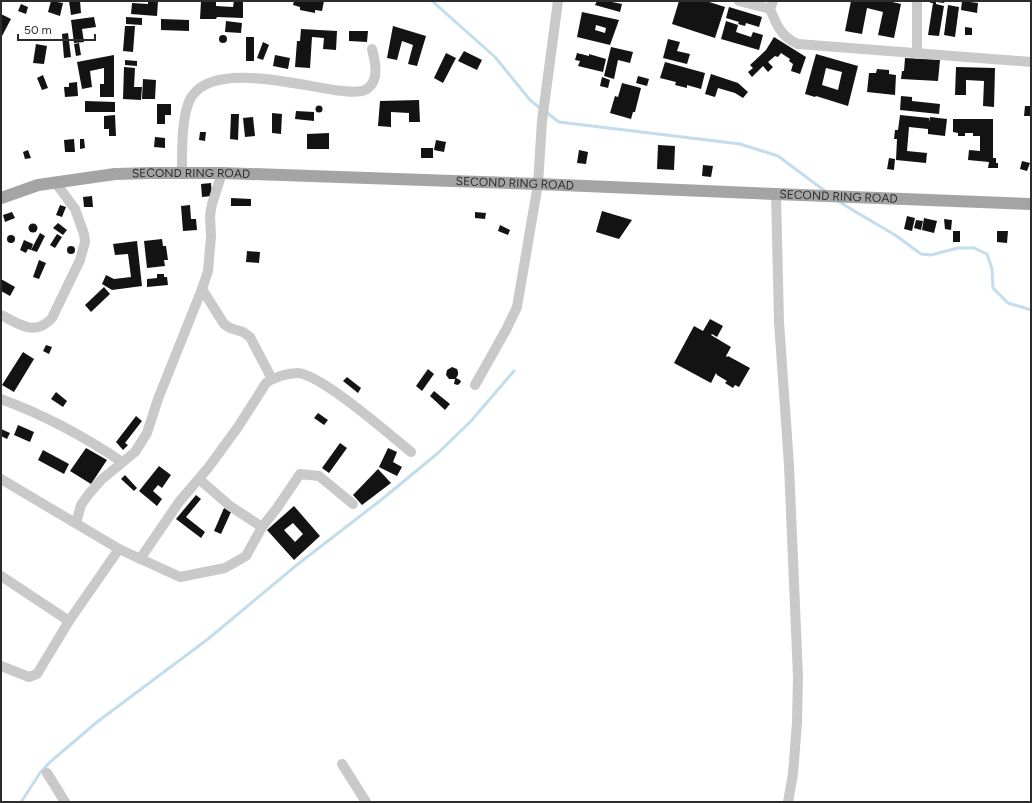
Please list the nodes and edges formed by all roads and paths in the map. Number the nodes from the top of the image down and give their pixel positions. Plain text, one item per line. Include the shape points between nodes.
1 (558, 1) edge
2 (739, 1) edge
3 (918, 1) edge
4 (771, 5) edge
5 (372, 49) dead end
6 (917, 54) junction
7 (1031, 62) edge
8 (222, 173) junction
9 (182, 174) junction
10 (55, 182) junction
11 (538, 184) junction
12 (776, 194) junction
13 (1, 198) edge
14 (1031, 204) edge
15 (202, 290) junction
16 (1, 315) edge
17 (272, 379) junction
18 (475, 385) dead end
19 (1, 399) edge
20 (411, 452) dead end
21 (122, 462) junction
22 (1, 479) edge
23 (199, 479) junction
24 (353, 504) dead end
25 (76, 523) junction
26 (262, 527) junction
27 (119, 549) junction
28 (140, 558) junction
29 (1, 576) edge
30 (69, 621) junction
31 (1, 667) edge
32 (342, 764) dead end
33 (47, 773) dead end
34 (65, 802) edge
35 (366, 802) edge
36 (788, 802) edge

1 - 11 street via 542,120
2 - 4 street
3 - 6 street
4 - 6 street via 777,27 790,41 798,44
5 - 9 street via 375,76 367,89 351,92 261,78 232,77 198,88 186,109
6 - 7 street
8 - 9 main road, SECOND RING ROAD
8 - 11 main road, SECOND RING ROAD
8 - 15 street via 211,210 208,271
9 - 10 main road, SECOND RING ROAD via 115,174
10 - 13 main road, SECOND RING ROAD via 38,184
10 - 16 street via 75,209 84,234 85,242 80,260 47,324 33,328
11 - 12 main road, SECOND RING ROAD
11 - 18 street via 517,307
12 - 14 main road, SECOND RING ROAD
12 - 36 street via 779,322 789,465 798,677 793,774
15 - 17 street via 224,324 250,338
15 - 21 street via 147,433 135,452
17 - 20 street via 299,373 309,377 347,401
17 - 23 street via 266,383 238,428
19 - 21 street via 44,416 77,433
21 - 25 street via 88,495 81,505
22 - 25 street
23 - 26 street via 230,506
23 - 28 street via 179,502
24 - 26 street via 318,476 300,474
25 - 27 street
26 - 28 street via 246,556 225,568 180,577
27 - 28 street
27 - 30 street
29 - 30 street
30 - 31 street via 37,674 29,677
32 - 35 street
33 - 34 street

